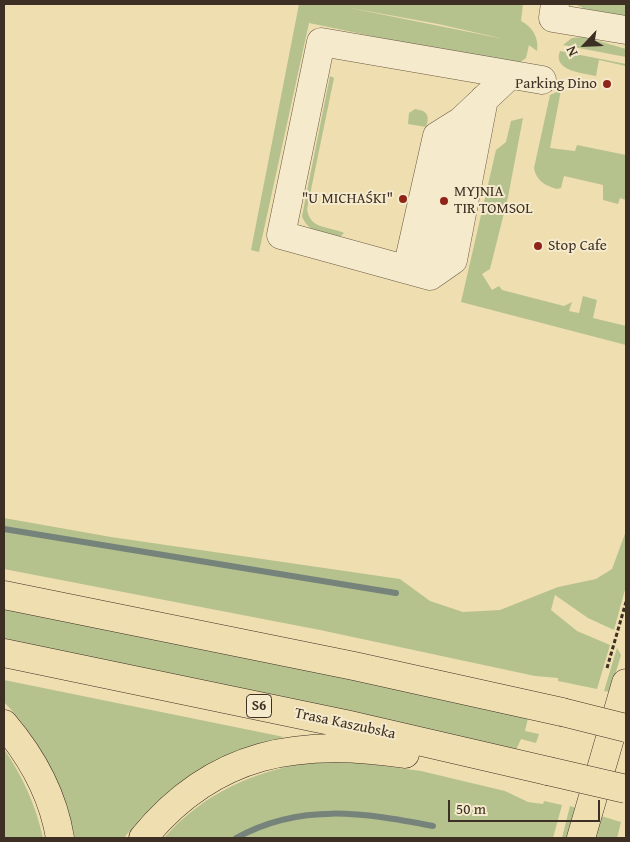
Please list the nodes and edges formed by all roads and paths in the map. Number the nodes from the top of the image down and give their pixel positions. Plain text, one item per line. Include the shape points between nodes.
1 (555, 4) edge
2 (626, 30) edge
3 (510, 75) junction
4 (542, 80) dead end
5 (484, 99) junction
6 (418, 273) junction
7 (4, 595) edge
8 (4, 653) edge
9 (626, 683) edge
10 (4, 724) edge
11 (626, 728) edge
12 (514, 763) junction
13 (626, 789) edge
14 (60, 838) edge
15 (143, 838) edge
16 (581, 838) edge

1 - 2 street via 553,18
3 - 4 street
3 - 5 street
3 - 6 street via 321,42 281,235
5 - 6 street via 461,121 437,136
5 - 6 street via 453,260
7 - 11 main road, bridge via 354,666
8 - 12 main road, Trasa Kaszubska / S6
9 - 16 main road
10 - 14 main road via 41,779
12 - 13 main road, Trasa Kaszubska / S6, bridge
12 - 15 main road via 425,757 349,747 272,754 235,766 208,780 172,807

